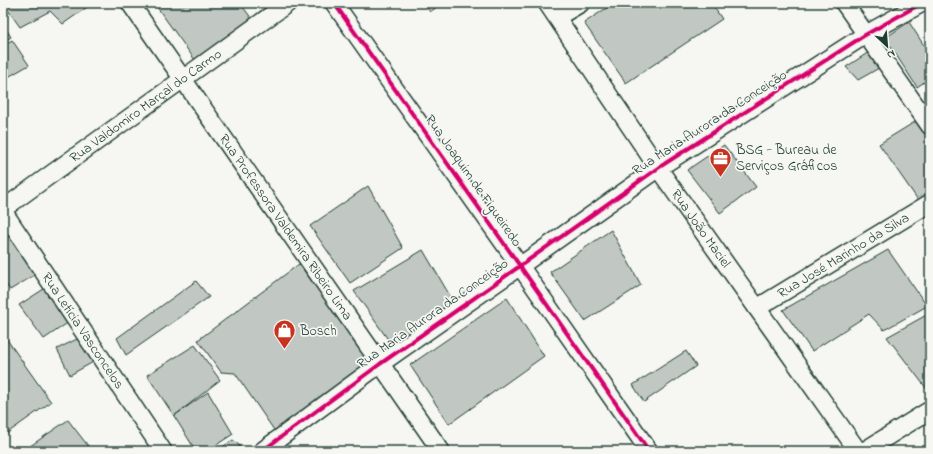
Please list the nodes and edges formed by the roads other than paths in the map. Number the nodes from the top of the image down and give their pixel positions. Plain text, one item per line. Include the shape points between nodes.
1 (130, 3) edge
2 (288, 3) edge
3 (334, 3) edge
4 (547, 3) edge
5 (580, 3) edge
6 (844, 3) edge
7 (922, 3) edge
8 (557, 17) junction
9 (865, 35) junction
10 (182, 79) junction
11 (930, 126) edge
12 (658, 168) junction
13 (930, 203) edge
14 (3, 210) edge
15 (520, 266) junction
16 (756, 308) junction
17 (380, 364) junction
18 (930, 410) edge
19 (163, 451) edge
20 (262, 451) edge
21 (441, 451) edge
22 (649, 451) edge
23 (858, 451) edge
24 (864, 451) edge

1 - 10 street, Rua Professora Valdemira Ribeiro Lima
2 - 10 street, Rua Valdomiro Marçal do Carmo
3 - 15 street, Rua Joaquim de Figueiredo
4 - 8 street, Rua João Maciel
5 - 8 street
6 - 9 street
7 - 9 street, Rua Maria Aurora da Conceição
8 - 12 street, Rua João Maciel
9 - 11 street
9 - 12 street, Rua Maria Aurora da Conceição
10 - 14 street, Rua Valdomiro Marçal do Carmo
10 - 17 street, Rua Professora Valdemira Ribeiro Lima
12 - 15 street, Rua Maria Aurora da Conceição
12 - 16 street, Rua João Maciel
13 - 16 street, Rua José Marinho da Silva
14 - 19 street, Rua Letícia Vasconcelos
15 - 17 street, Rua Maria Aurora da Conceição
15 - 22 street, Rua Joaquim de Figueiredo
16 - 23 street, Rua João Maciel
17 - 20 street, Rua Maria Aurora da Conceição
17 - 21 street, Rua Professora Valdemira Ribeiro Lima
18 - 24 street

